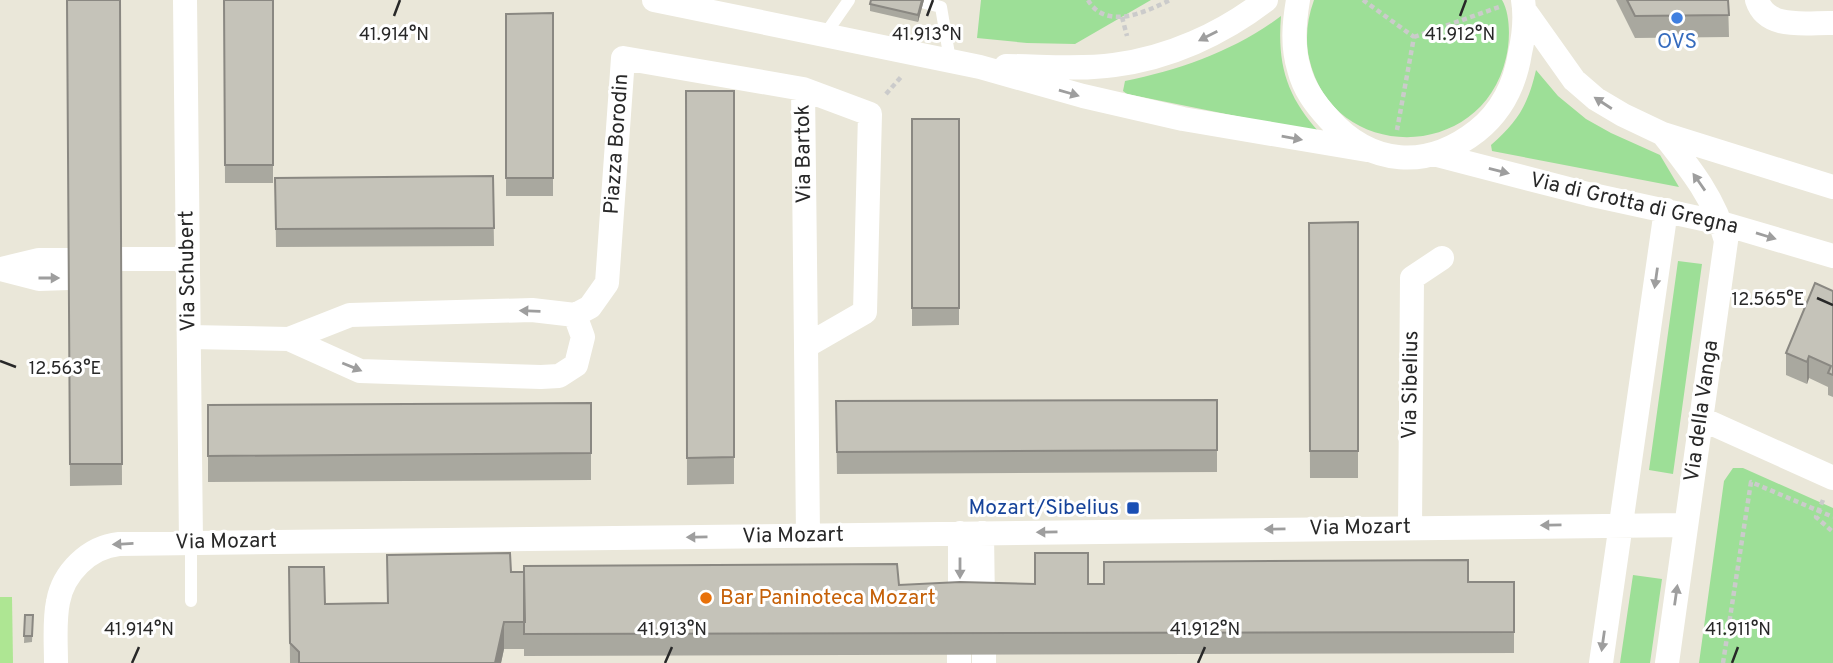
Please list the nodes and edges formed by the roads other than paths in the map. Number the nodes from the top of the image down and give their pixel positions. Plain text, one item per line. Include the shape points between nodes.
1 (186, 0) edge
2 (654, 0) edge
3 (849, 0) edge
4 (913, 0) edge
5 (1266, 0) edge
6 (1298, 0) edge
7 (1757, 0) edge
8 (1518, 5) edge
9 (1833, 23) edge
10 (824, 36) junction
11 (950, 60) junction
12 (980, 66) junction
13 (803, 89) junction
14 (1663, 134) junction
15 (1367, 150) junction
16 (1433, 154) junction
17 (1833, 187) edge
18 (1666, 211) junction
19 (1721, 223) junction
20 (1833, 256) edge
21 (1442, 258) dead end
22 (188, 267) junction
23 (121, 268) edge
24 (0, 269) edge
25 (69, 269) edge
26 (575, 315) junction
27 (188, 338) junction
28 (289, 339) junction
29 (806, 346) junction
30 (1702, 419) junction
31 (1833, 478) edge
32 (1619, 525) junction
33 (1685, 525) junction
34 (1410, 527) junction
35 (971, 533) junction
36 (808, 536) junction
37 (191, 543) junction
38 (191, 601) dead end
39 (971, 604) edge
40 (56, 663) edge
41 (1601, 663) edge
42 (1667, 663) edge

1 - 22 street, Via Schubert
2 - 10 street
3 - 10 lane
4 - 11 lane via 941,7
5 -> 12 street via 1202,39 1134,62 1084,67
6 - 15 street via 1294,40 1303,83 1334,125
7 - 9 street via 1764,13 1782,22
14 -> 8 street via 1585,90
8 - 16 street via 1518,68 1500,108 1469,136
10 - 11 street
11 - 12 street
12 -> 15 street via 1182,119
13 - 26 street, Piazza Borodin via 623,58 607,283 590,307
13 - 29 street, Via Bartok
13 - 29 street, Via Bartok via 870,114 865,312
14 - 17 street
19 -> 14 street, Via della Vanga via 1705,190
15 - 16 street via 1404,158
16 -> 18 street, Via di Grotta di Gregna
18 - 19 street, Via di Grotta di Gregna
18 -> 32 street
19 -> 20 street, Via di Grotta di Gregna
19 - 30 street, Via della Vanga via 1725,256
21 - 34 street, Via Sibelius via 1412,278
22 - 23 street
22 - 27 street, Via Schubert
24 - 25 street via 39,260
26 -> 28 street via 532,310 350,315
28 -> 26 street via 360,371 559,376 576,365 583,337
27 - 28 street
27 - 37 street, Via Schubert
29 - 36 street, Via Bartok
30 - 31 street
30 - 33 street, Via della Vanga
32 - 33 street, Via Mozart
32 -> 34 street, Via Mozart
32 -> 41 street
42 -> 33 street, Via della Vanga
34 -> 35 street, Via Mozart
35 - 36 street, Via Mozart
35 - 39 street
36 -> 37 street, Via Mozart
37 - 38 lane
37 -> 40 street, Via Mozart via 111,545 84,558 58,598

